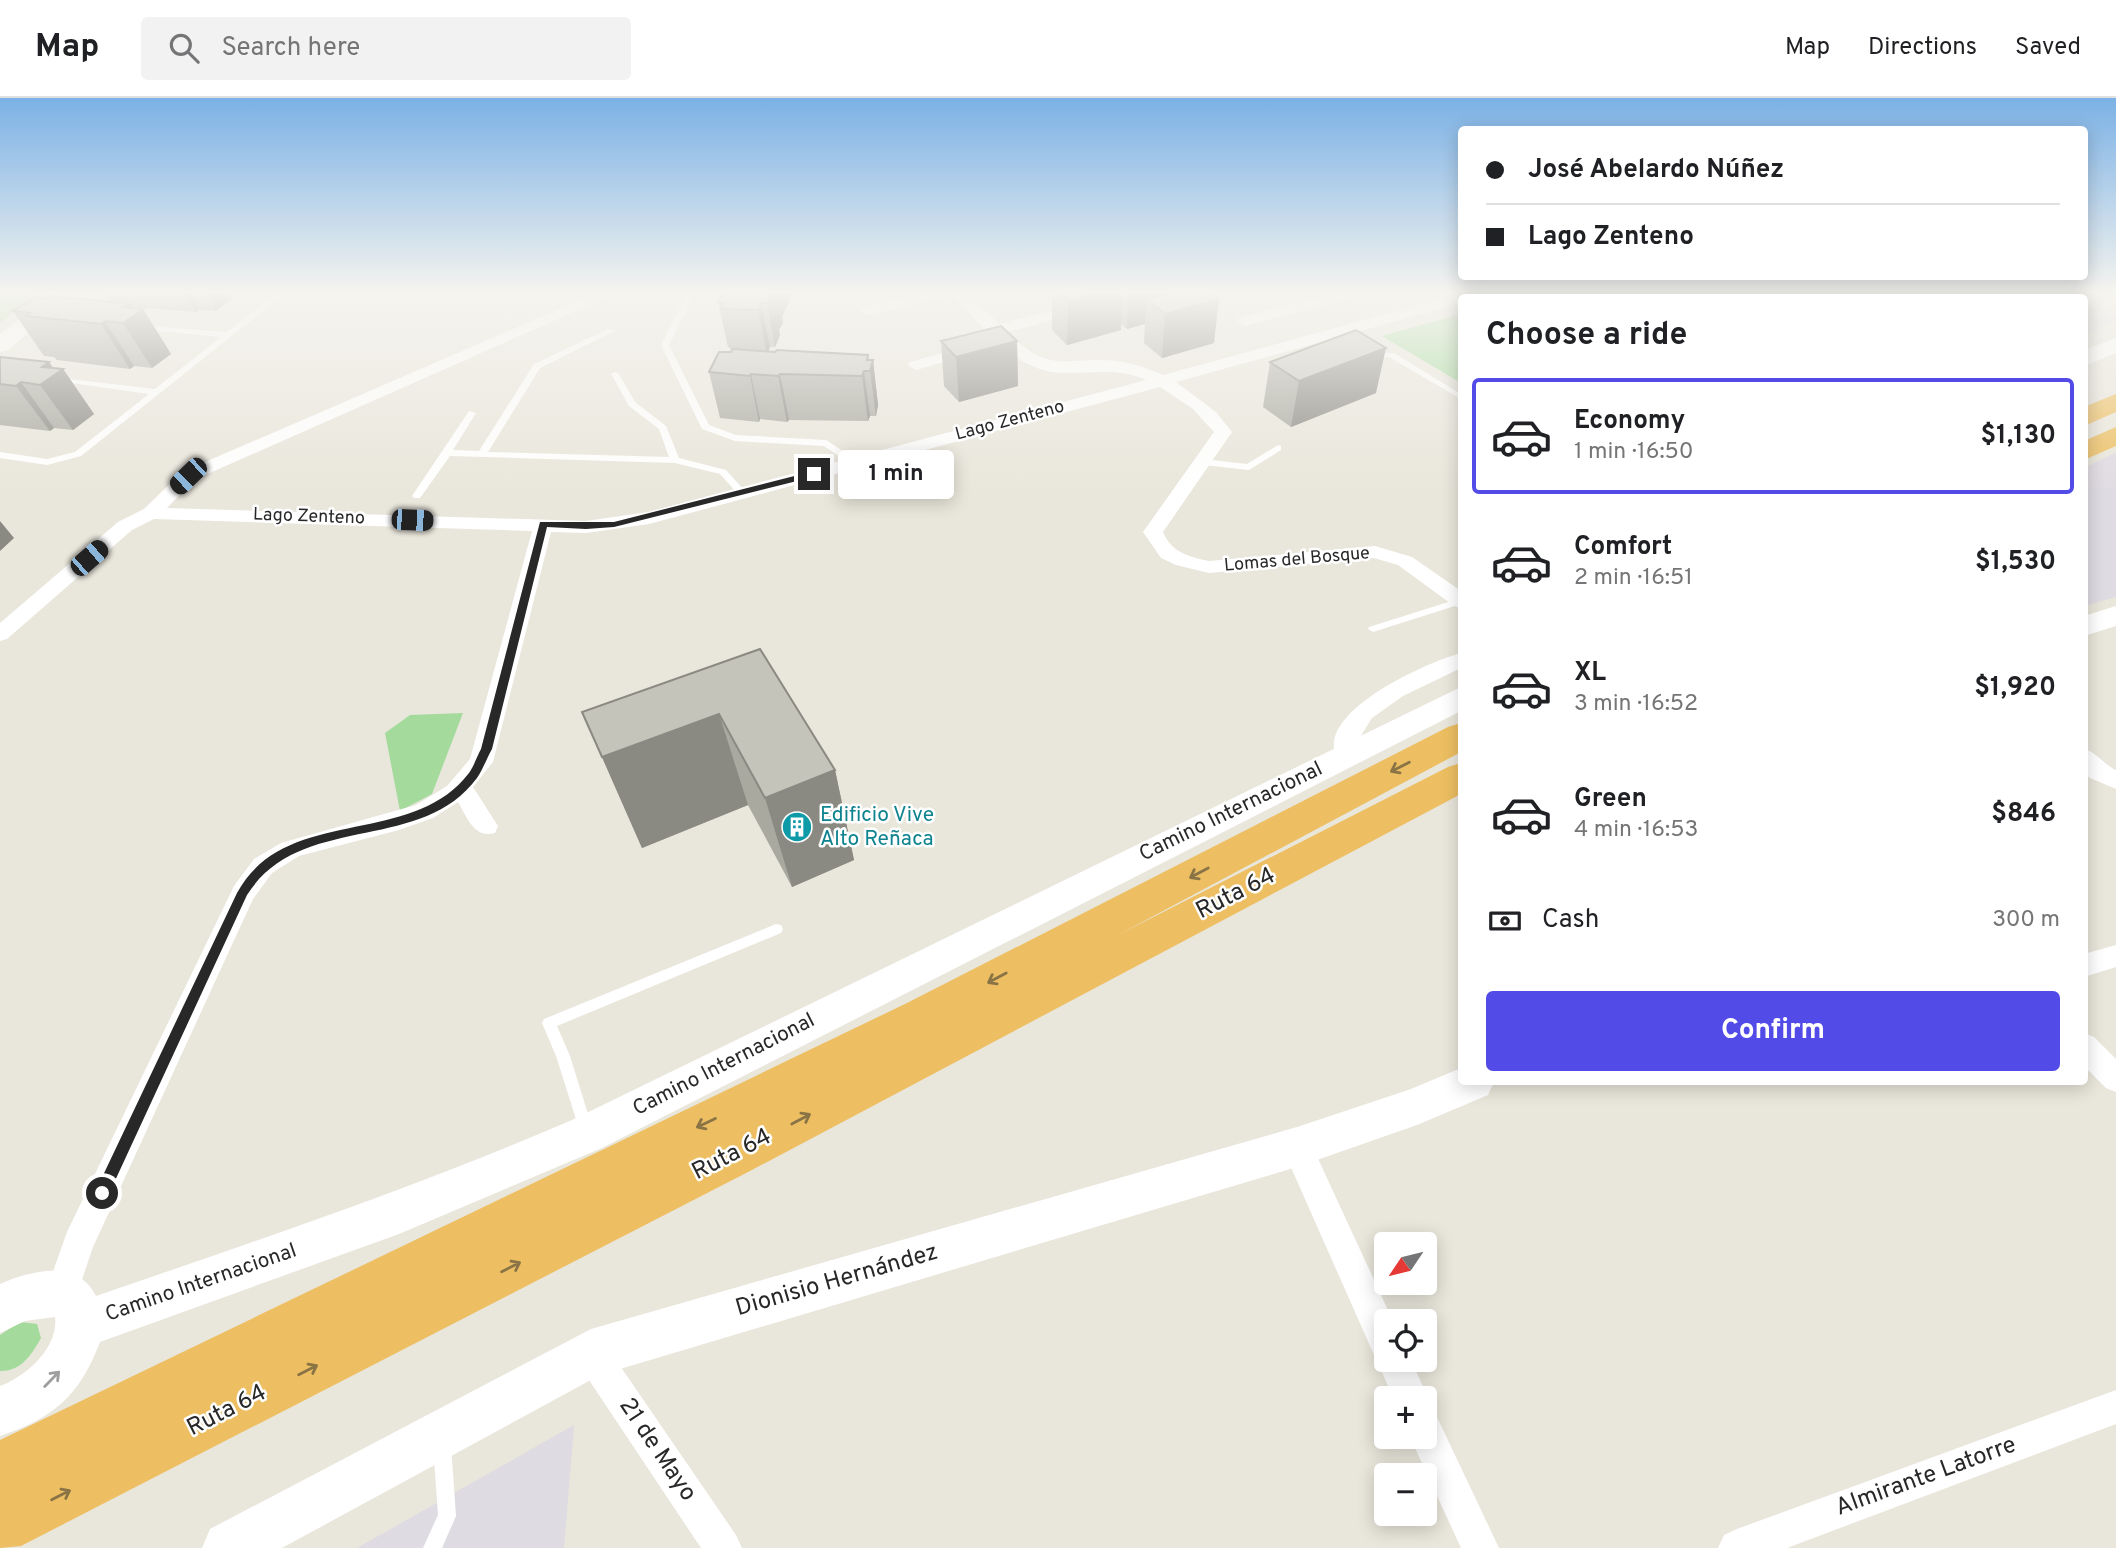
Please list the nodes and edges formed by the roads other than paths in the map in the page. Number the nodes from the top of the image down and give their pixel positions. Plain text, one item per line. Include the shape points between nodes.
1 (199, 359) edge
2 (457, 359) edge
3 (553, 359) edge
4 (671, 359) edge
5 (934, 359) edge
6 (1029, 359) edge
7 (1260, 359) edge
8 (1397, 359) edge
9 (916, 365) dead end
10 (615, 374) dead end
11 (64, 380) dead end
12 (1163, 382) junction
13 (156, 392) junction
14 (1458, 395) edge
15 (2116, 402) edge
16 (472, 413) dead end
17 (2088, 416) edge
18 (2116, 435) edge
19 (1279, 448) dead end
20 (2088, 450) edge
21 (447, 453) junction
22 (482, 454) junction
23 (0, 455) edge
24 (675, 460) junction
25 (1203, 462) junction
26 (855, 463) junction
27 (742, 493) junction
28 (417, 496) dead end
29 (151, 513) junction
30 (543, 524) junction
31 (1458, 599) edge
32 (1458, 602) edge
33 (2116, 616) edge
34 (2088, 625) edge
35 (1373, 629) dead end
36 (0, 634) edge
37 (1458, 661) edge
38 (1458, 699) edge
39 (1458, 738) edge
40 (1346, 755) junction
41 (1458, 779) edge
42 (461, 788) junction
43 (486, 826) dead end
44 (775, 929) dead end
45 (2116, 956) edge
46 (2088, 965) edge
47 (2088, 1050) edge
48 (2116, 1079) edge
49 (1466, 1085) edge
50 (587, 1134) junction
51 (1297, 1147) junction
52 (3, 1302) edge
53 (71, 1309) junction
54 (1374, 1317) edge
55 (591, 1353) junction
56 (2116, 1407) edge
57 (0, 1411) edge
58 (441, 1434) junction
59 (1434, 1449) edge
60 (0, 1470) edge
61 (0, 1525) edge
62 (229, 1548) edge
63 (432, 1548) edge
64 (723, 1548) edge
65 (1479, 1548) edge
66 (1737, 1548) edge

1 - 13 lane
2 - 29 street via 188,476
3 - 22 lane via 537,366
4 - 26 lane via 705,427 735,438 826,443
5 - 9 street
6 - 12 street, Lomas del Bosque via 1042,366 1069,370 1123,367
7 - 12 street, Lago Zenteno
8 - 14 lane
10 - 24 lane via 632,404 663,428
11 - 13 lane
12 - 25 street, Lomas del Bosque via 1220,425 1223,432
12 - 26 street, Lago Zenteno
13 - 23 lane via 71,457 47,462
15 - 17 highway
16 - 21 lane
18 - 20 highway
19 - 25 lane via 1249,467
21 - 22 lane
21 - 28 lane
22 - 24 lane
24 - 27 lane via 723,472
25 - 31 street, Lomas del Bosque via 1153,532 1162,551 1175,558 1230,567 1375,552 1405,561
26 - 27 street, Lago Zenteno
27 - 30 street, Lago Zenteno via 614,525
29 - 30 street, Lago Zenteno
29 - 36 street via 125,526
30 - 42 street via 486,749
32 - 35 lane
33 - 34 main road
37 - 40 street, Camino Internacional via 1378,701 1347,737
38 - 40 main road, Camino Internacional
39 -> 60 highway, Ruta 64 via 923,1017
40 - 50 main road, Camino Internacional
61 -> 41 highway, Ruta 64 via 733,1155
42 - 43 street
42 - 53 street via 418,816 303,844 256,872 78,1242
44 - 50 lane via 549,1023
45 - 46 street
47 - 48 street
49 - 51 main road, Dionisio Hernández
50 - 53 main road, Camino Internacional via 428,1203
51 - 54 street
51 - 55 main road, Dionisio Hernández
52 - 53 main road, Camino Internacional via 37,1294
57 -> 53 main road via 27,1400 66,1364 77,1344
55 - 58 main road, Dionisio Hernández
55 - 64 street, 21 de Mayo
56 - 66 street, Almirante Latorre
58 - 62 main road, Dionisio Hernández
58 - 63 lane via 447,1516
59 - 65 street

